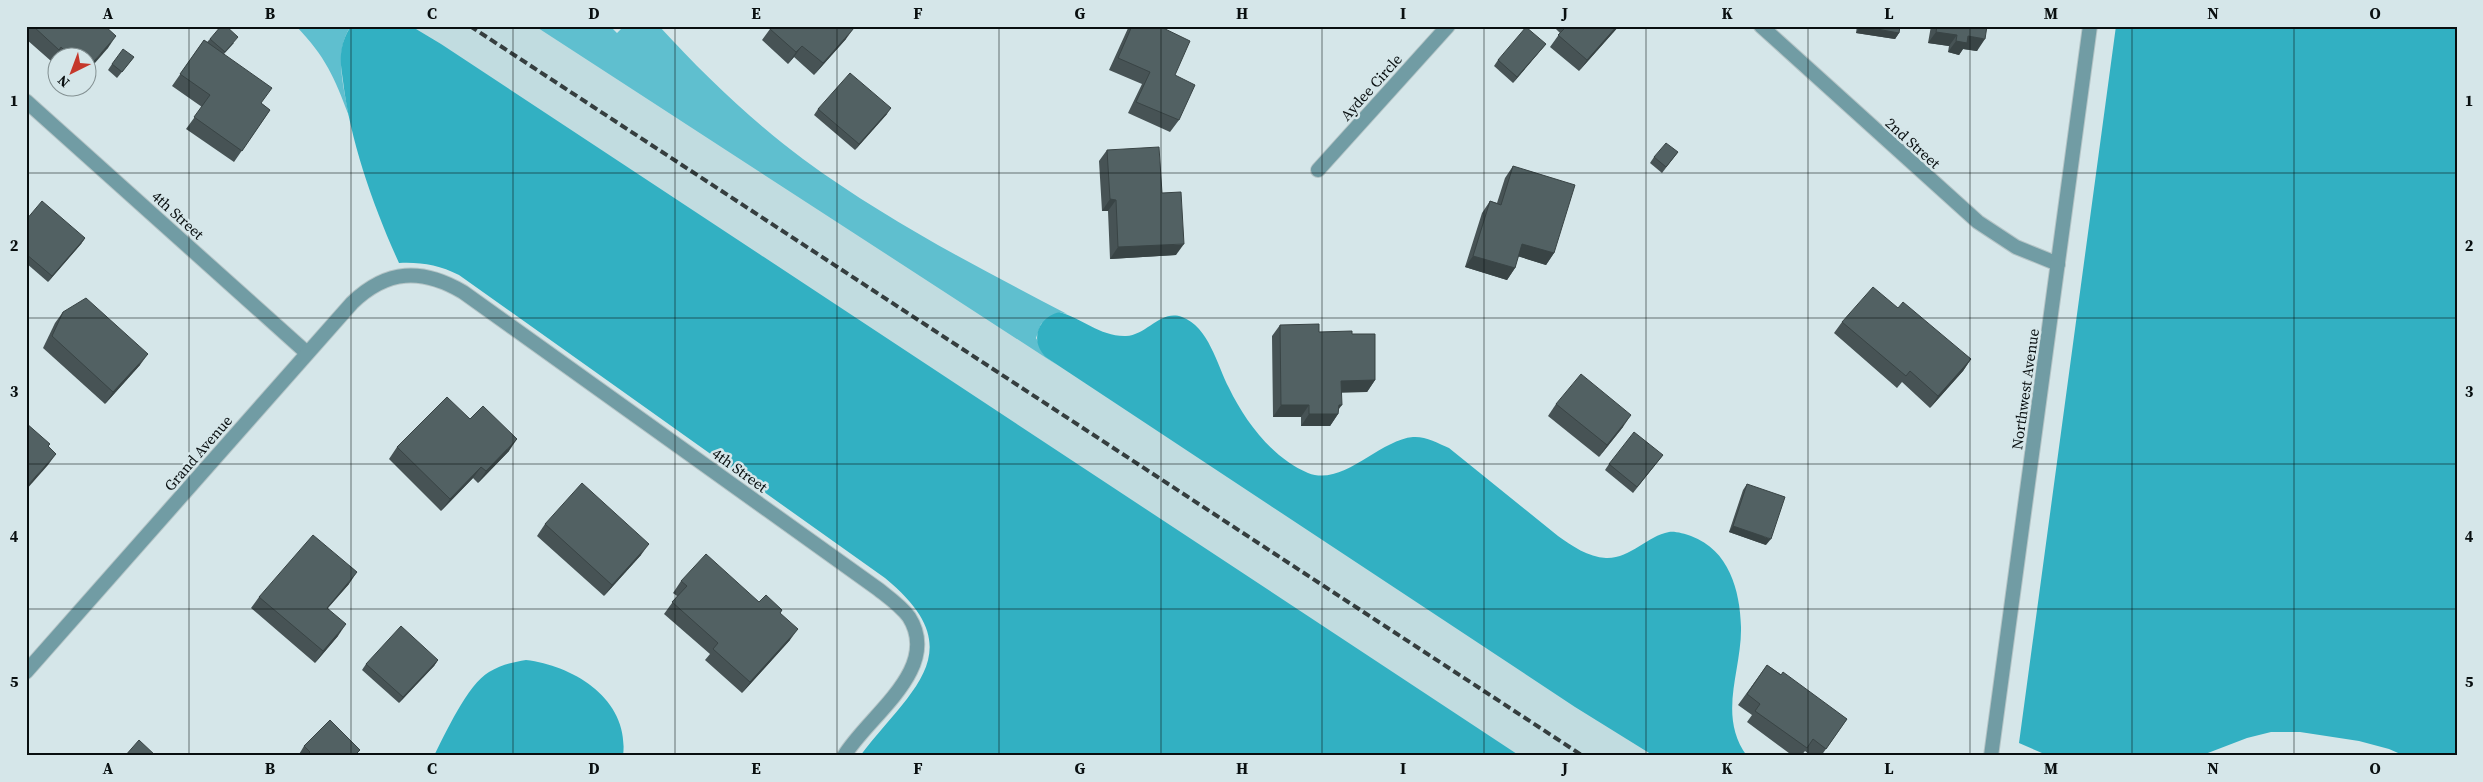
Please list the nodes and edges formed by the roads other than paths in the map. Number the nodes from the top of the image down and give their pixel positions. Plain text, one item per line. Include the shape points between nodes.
1 (1448, 26) edge
2 (1761, 26) edge
3 (2090, 26) edge
4 (26, 101) edge
5 (1318, 170) dead end
6 (2058, 264) junction
7 (408, 275) joint
8 (307, 353) junction
9 (26, 672) edge
10 (844, 756) edge
11 (1991, 756) edge

1 - 5 street, Aydee Circle
2 - 6 street, 2nd Street via 1973,218 2016,248
3 - 6 street, Northwest Avenue
4 - 8 street, 4th Street
6 - 11 street, Northwest Avenue
7 - 8 street, Grand Avenue via 388,279 364,292
7 - 10 street, 4th Street via 438,279 463,292 902,609 916,633 913,667 900,688
8 - 9 street, Grand Avenue

